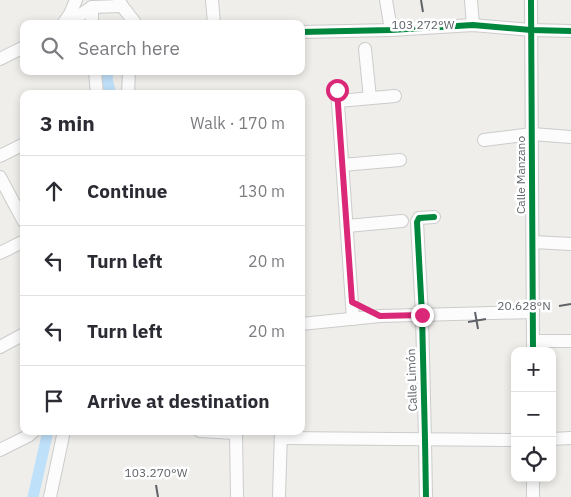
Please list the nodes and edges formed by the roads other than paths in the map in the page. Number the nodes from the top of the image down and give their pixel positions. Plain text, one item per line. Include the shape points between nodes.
1 (76, 0) edge
2 (212, 0) edge
3 (386, 0) edge
4 (471, 0) edge
5 (531, 0) edge
6 (120, 3) edge
7 (92, 6) junction
8 (67, 20) edge
9 (71, 20) edge
10 (92, 20) edge
11 (133, 20) edge
12 (214, 20) edge
13 (473, 25) junction
14 (390, 30) junction
15 (531, 30) junction
16 (571, 31) edge
17 (305, 32) edge
18 (20, 49) edge
19 (365, 49) dead end
20 (0, 59) edge
21 (95, 75) edge
22 (130, 75) edge
23 (97, 90) edge
24 (128, 90) edge
25 (395, 96) dead end
26 (370, 98) junction
27 (532, 134) junction
28 (571, 137) edge
29 (484, 140) dead end
30 (20, 146) edge
31 (0, 156) edge
32 (400, 160) dead end
33 (342, 165) junction
34 (0, 178) edge
35 (20, 215) edge
36 (434, 217) dead end
37 (402, 221) dead end
38 (347, 226) junction
39 (533, 242) junction
40 (20, 243) edge
41 (571, 244) edge
42 (0, 253) edge
43 (352, 302) junction
44 (533, 312) junction
45 (422, 315) junction
46 (380, 316) junction
47 (353, 319) junction
48 (305, 324) edge
49 (20, 336) edge
50 (571, 341) edge
51 (533, 346) edge
52 (0, 347) edge
53 (29, 435) edge
54 (63, 435) edge
55 (236, 435) edge
56 (281, 435) edge
57 (571, 438) edge
58 (556, 439) edge
59 (426, 440) junction
60 (511, 440) edge
61 (0, 450) edge
62 (533, 482) edge
63 (50, 497) edge
64 (237, 497) edge
65 (279, 497) edge
66 (426, 497) edge
67 (533, 497) edge

1 - 8 street
2 - 12 street
3 - 14 street
4 - 13 street
5 - 15 street, Calle Manzano
6 - 7 street
6 - 11 street
7 - 9 street
7 - 10 street
13 - 14 street
13 - 15 street
14 - 17 street
15 - 16 street
15 - 27 street, Calle Manzano
18 - 20 street
19 - 26 street
21 - 23 street
22 - 24 street
25 - 26 street
26 - 33 street via 337,95
27 - 28 street
27 - 29 street
27 - 39 street, Calle Manzano
30 - 31 street
32 - 33 street
33 - 38 street
34 - 35 street
36 - 45 street, Calle Limón via 421,217 417,222
37 - 38 street
38 - 43 street
39 - 41 street
39 - 44 street, Calle Manzano
40 - 42 street
43 - 46 street
43 - 47 street
44 - 45 street
44 - 51 street, Calle Manzano
45 - 46 street
45 - 59 street, Calle Limón
46 - 47 street
47 - 48 street
49 - 52 street
50 - 51 street
53 - 61 street
54 - 63 street
55 - 64 street
56 - 59 street
56 - 65 street
57 - 58 street
59 - 60 street
59 - 66 street, Calle Limón
62 - 67 street

